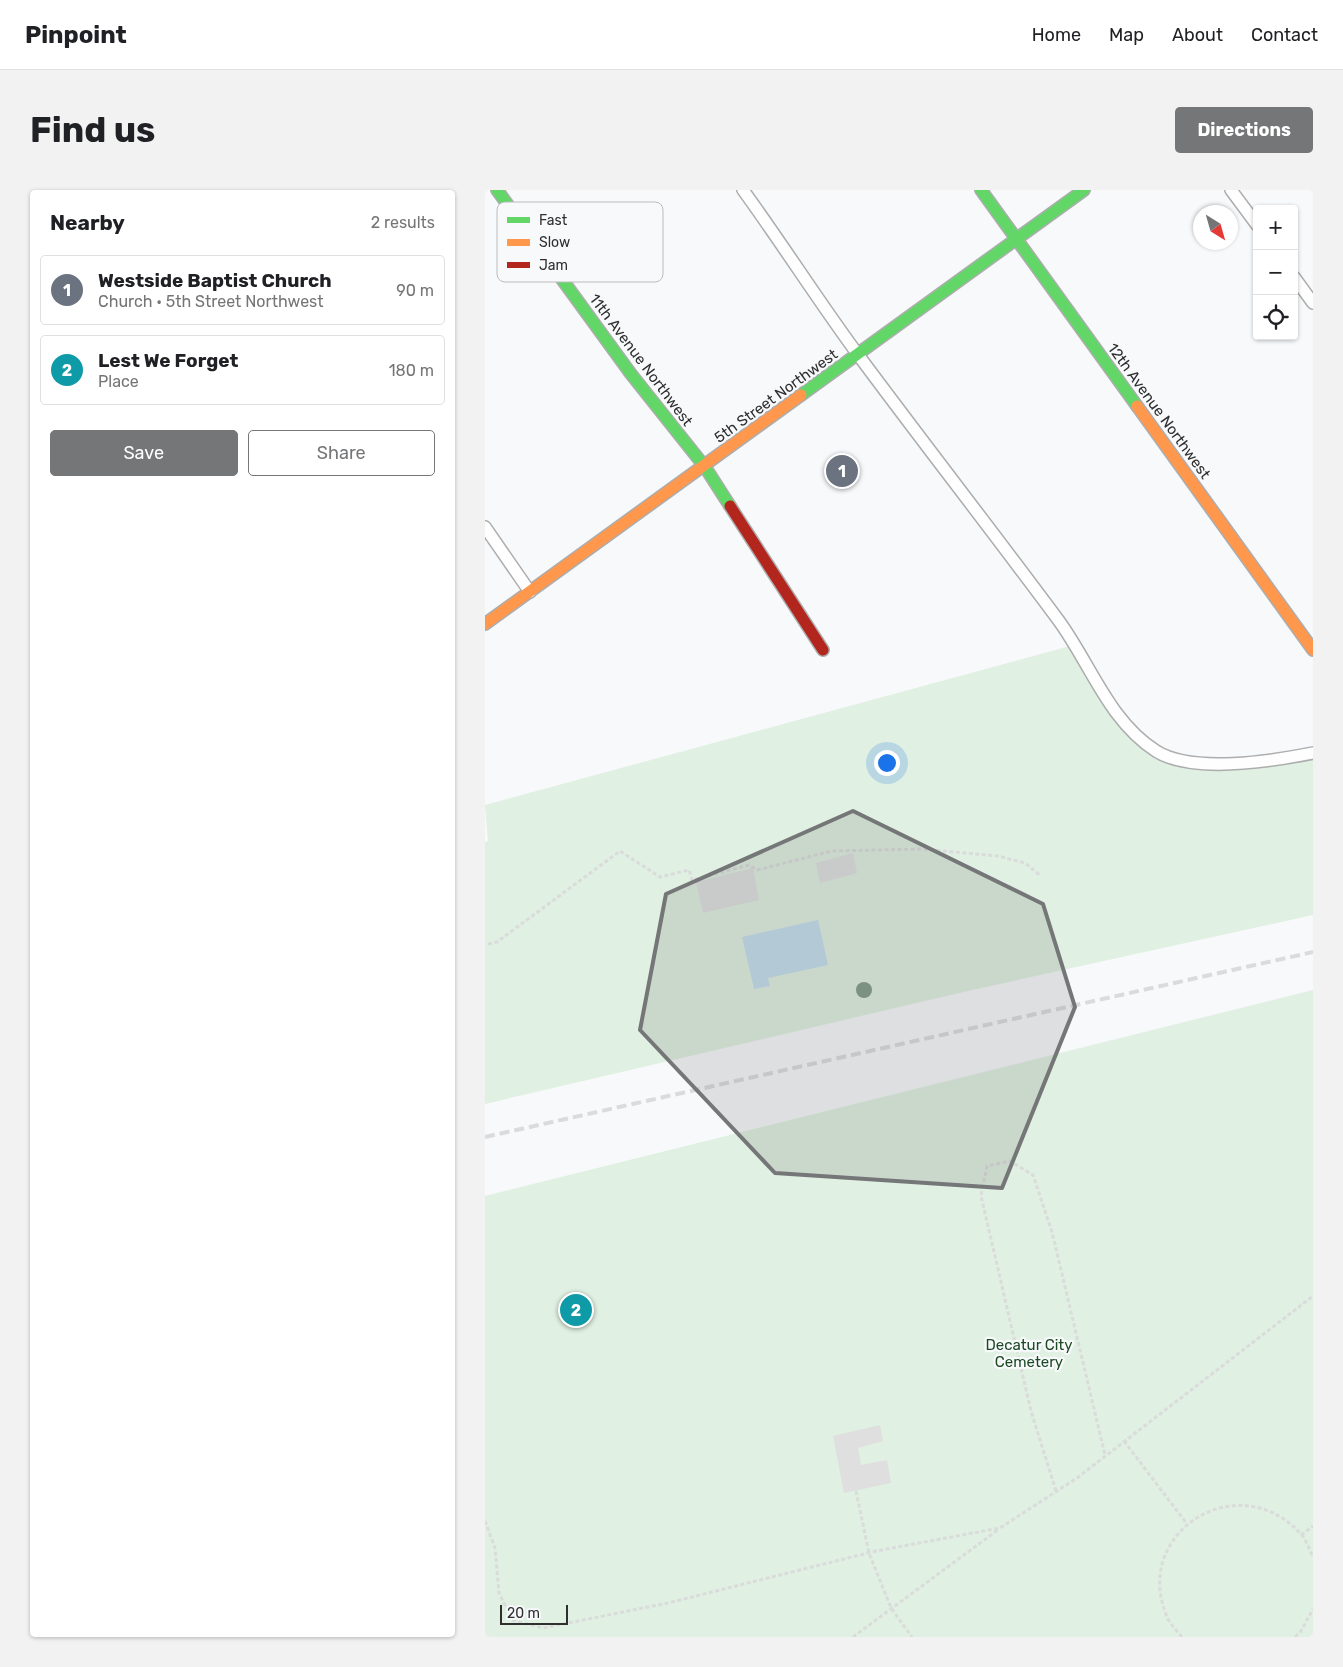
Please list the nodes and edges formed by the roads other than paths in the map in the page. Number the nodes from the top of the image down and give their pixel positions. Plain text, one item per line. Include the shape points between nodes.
1 (497, 190) edge
2 (743, 190) edge
3 (981, 190) edge
4 (1084, 190) edge
5 (1231, 190) edge
6 (506, 202) edge
7 (1253, 220) edge
8 (1017, 240) junction
9 (564, 282) edge
10 (1298, 282) edge
11 (1313, 303) edge
12 (858, 354) junction
13 (705, 467) junction
14 (485, 527) edge
15 (530, 592) junction
16 (485, 624) edge
17 (823, 650) dead end
18 (1313, 650) edge
19 (1313, 753) edge

1 - 6 street, 11th Avenue Northwest
2 - 12 lane
3 - 8 street, 12th Avenue Northwest
4 - 8 street, 5th Street Northwest
5 - 7 lane
8 - 12 street, 5th Street Northwest
8 - 18 street, 12th Avenue Northwest
9 - 13 street, 11th Avenue Northwest
10 - 11 lane
12 - 13 street, 5th Street Northwest
12 - 19 lane via 1061,624 1135,736 1159,752 1186,761 1243,764
13 - 15 street, 5th Street Northwest
13 - 17 street, 11th Avenue Northwest
14 - 15 lane
15 - 16 street, 5th Street Northwest

